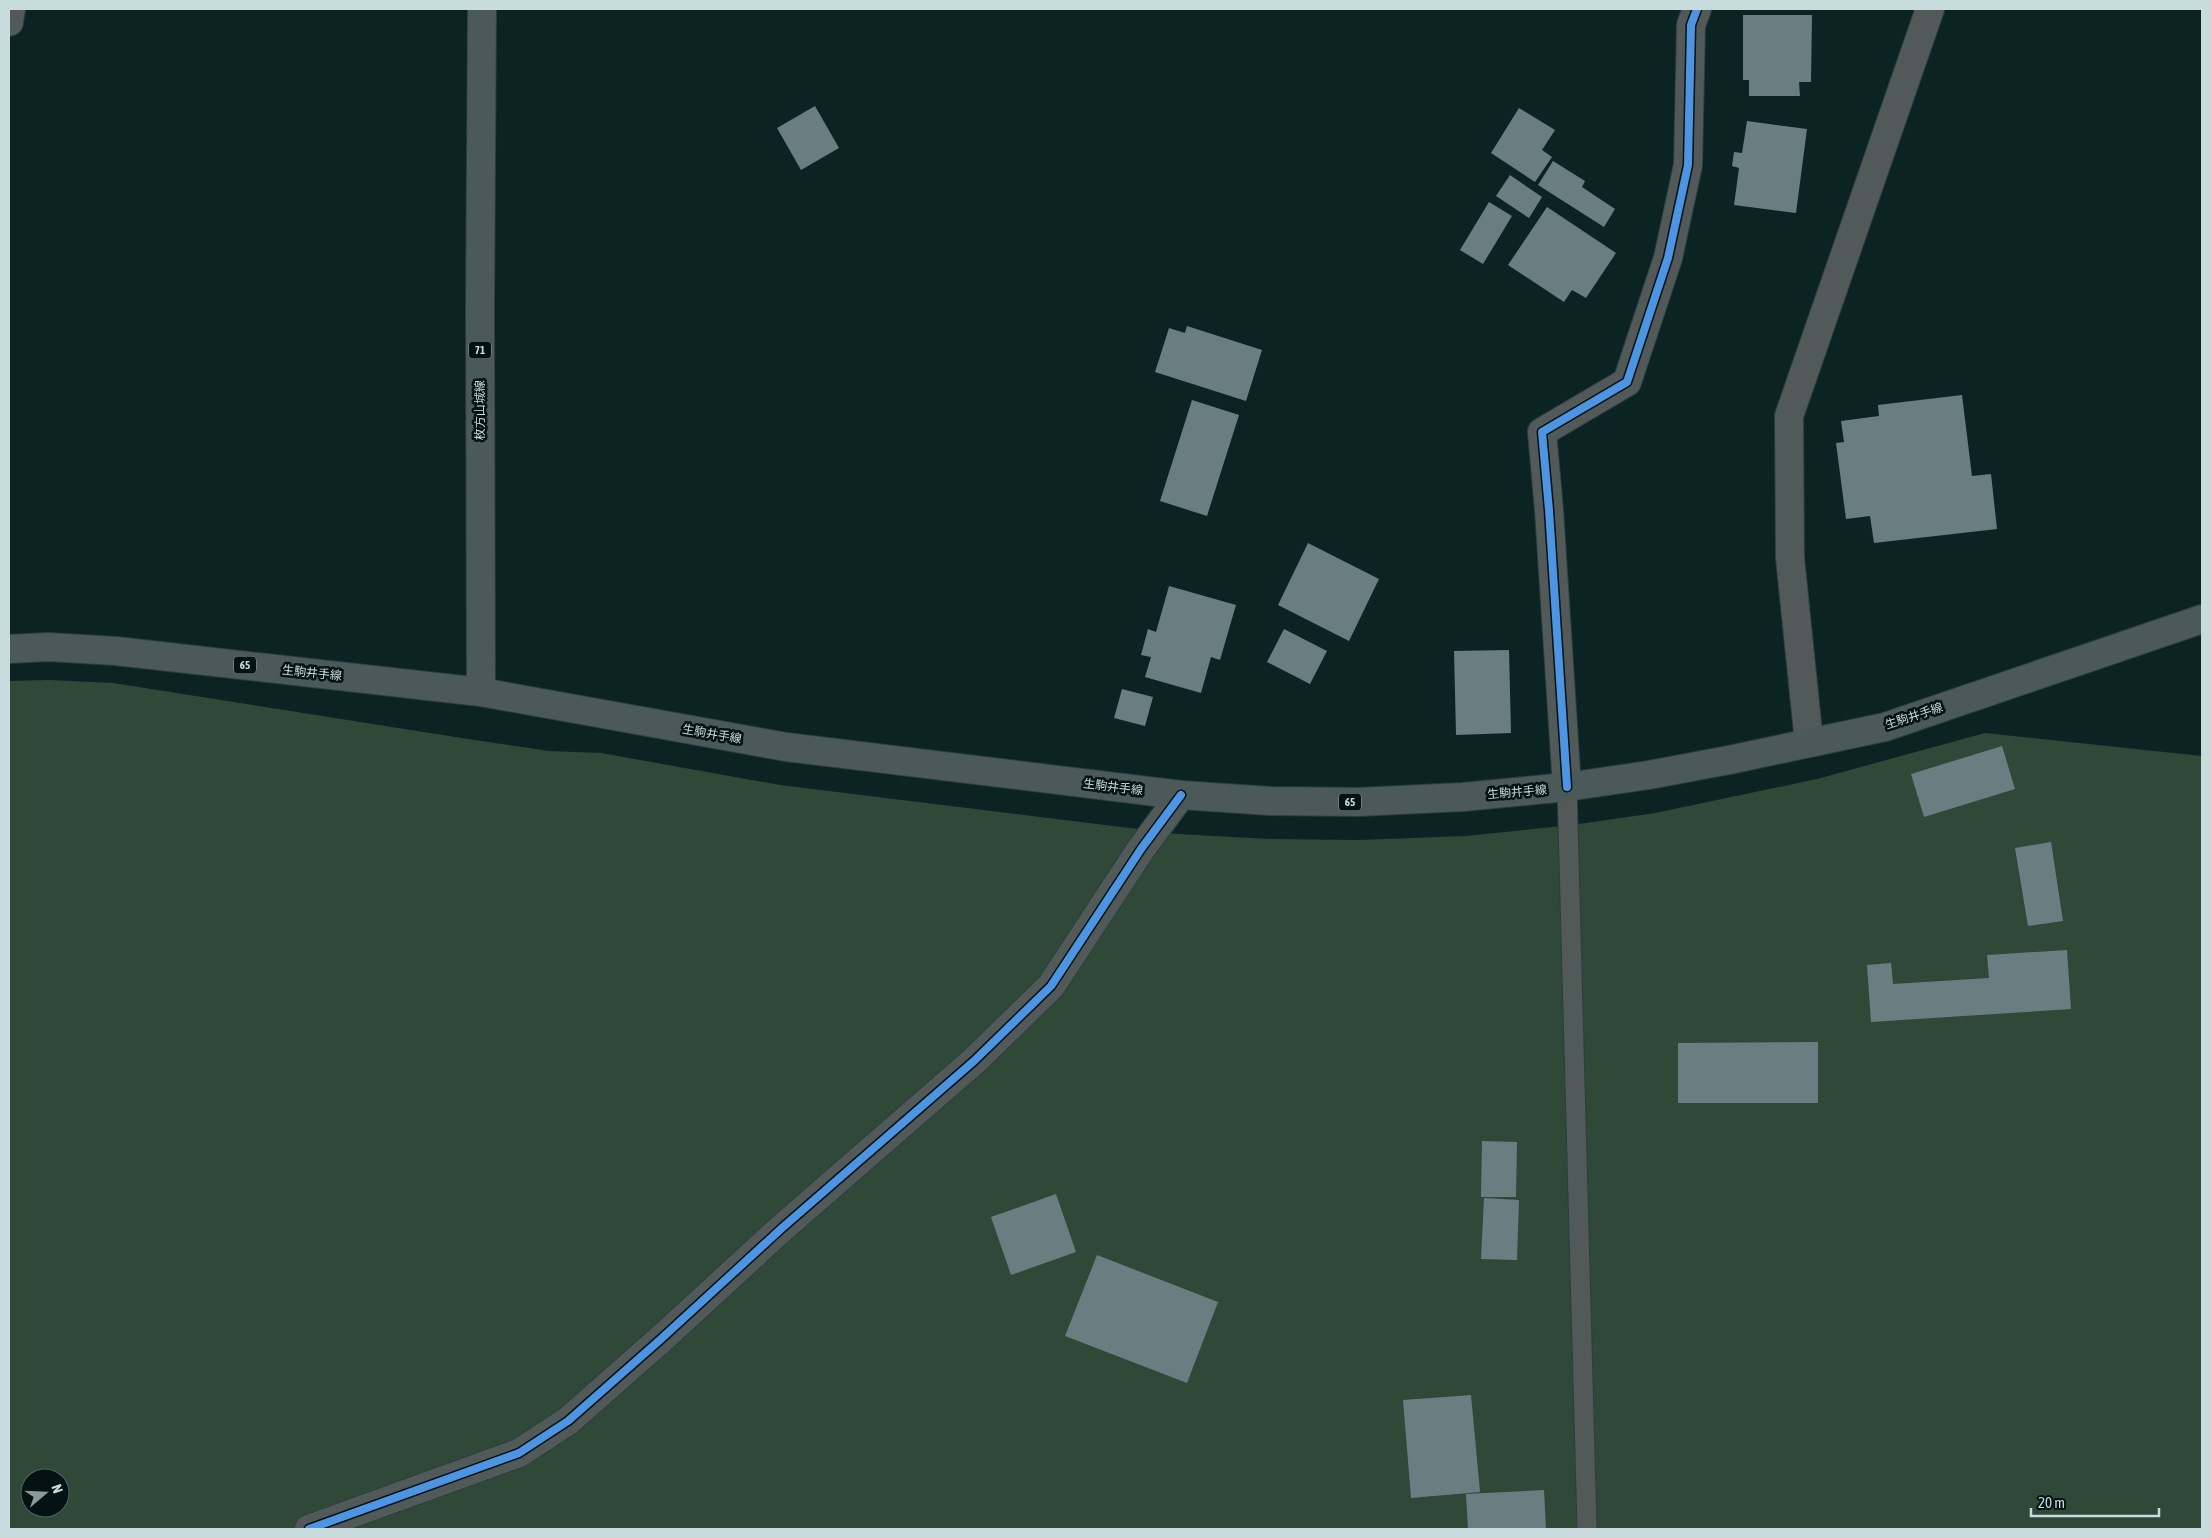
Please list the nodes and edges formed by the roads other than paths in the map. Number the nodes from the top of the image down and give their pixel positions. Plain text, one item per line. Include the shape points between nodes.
1 (11, 9) edge
2 (482, 9) edge
3 (1697, 9) edge
4 (1930, 9) edge
5 (9, 22) edge
6 (2202, 619) edge
7 (9, 649) edge
8 (481, 692) junction
9 (1809, 742) junction
10 (1567, 787) junction
11 (1181, 795) junction
12 (309, 1529) edge
13 (1588, 1529) edge

1 - 5 street
2 - 8 main road, 枚方山城線 / 71
3 - 10 street via 1691,25 1688,166 1668,258 1627,382 1542,432
4 - 9 street via 1789,416 1790,558
6 - 9 main road, 生駒井手線 / 65 via 1885,726
7 - 8 main road, 生駒井手線 / 65 via 48,647 116,651
8 - 11 main road, 生駒井手線 / 65 via 786,748
9 - 10 main road, 生駒井手線 / 65 via 1649,775
10 - 11 main road, 生駒井手線 / 65 via 1463,797 1358,802
10 - 13 lane
11 - 12 street via 1136,856 1051,986 974,1061 568,1421 518,1453

